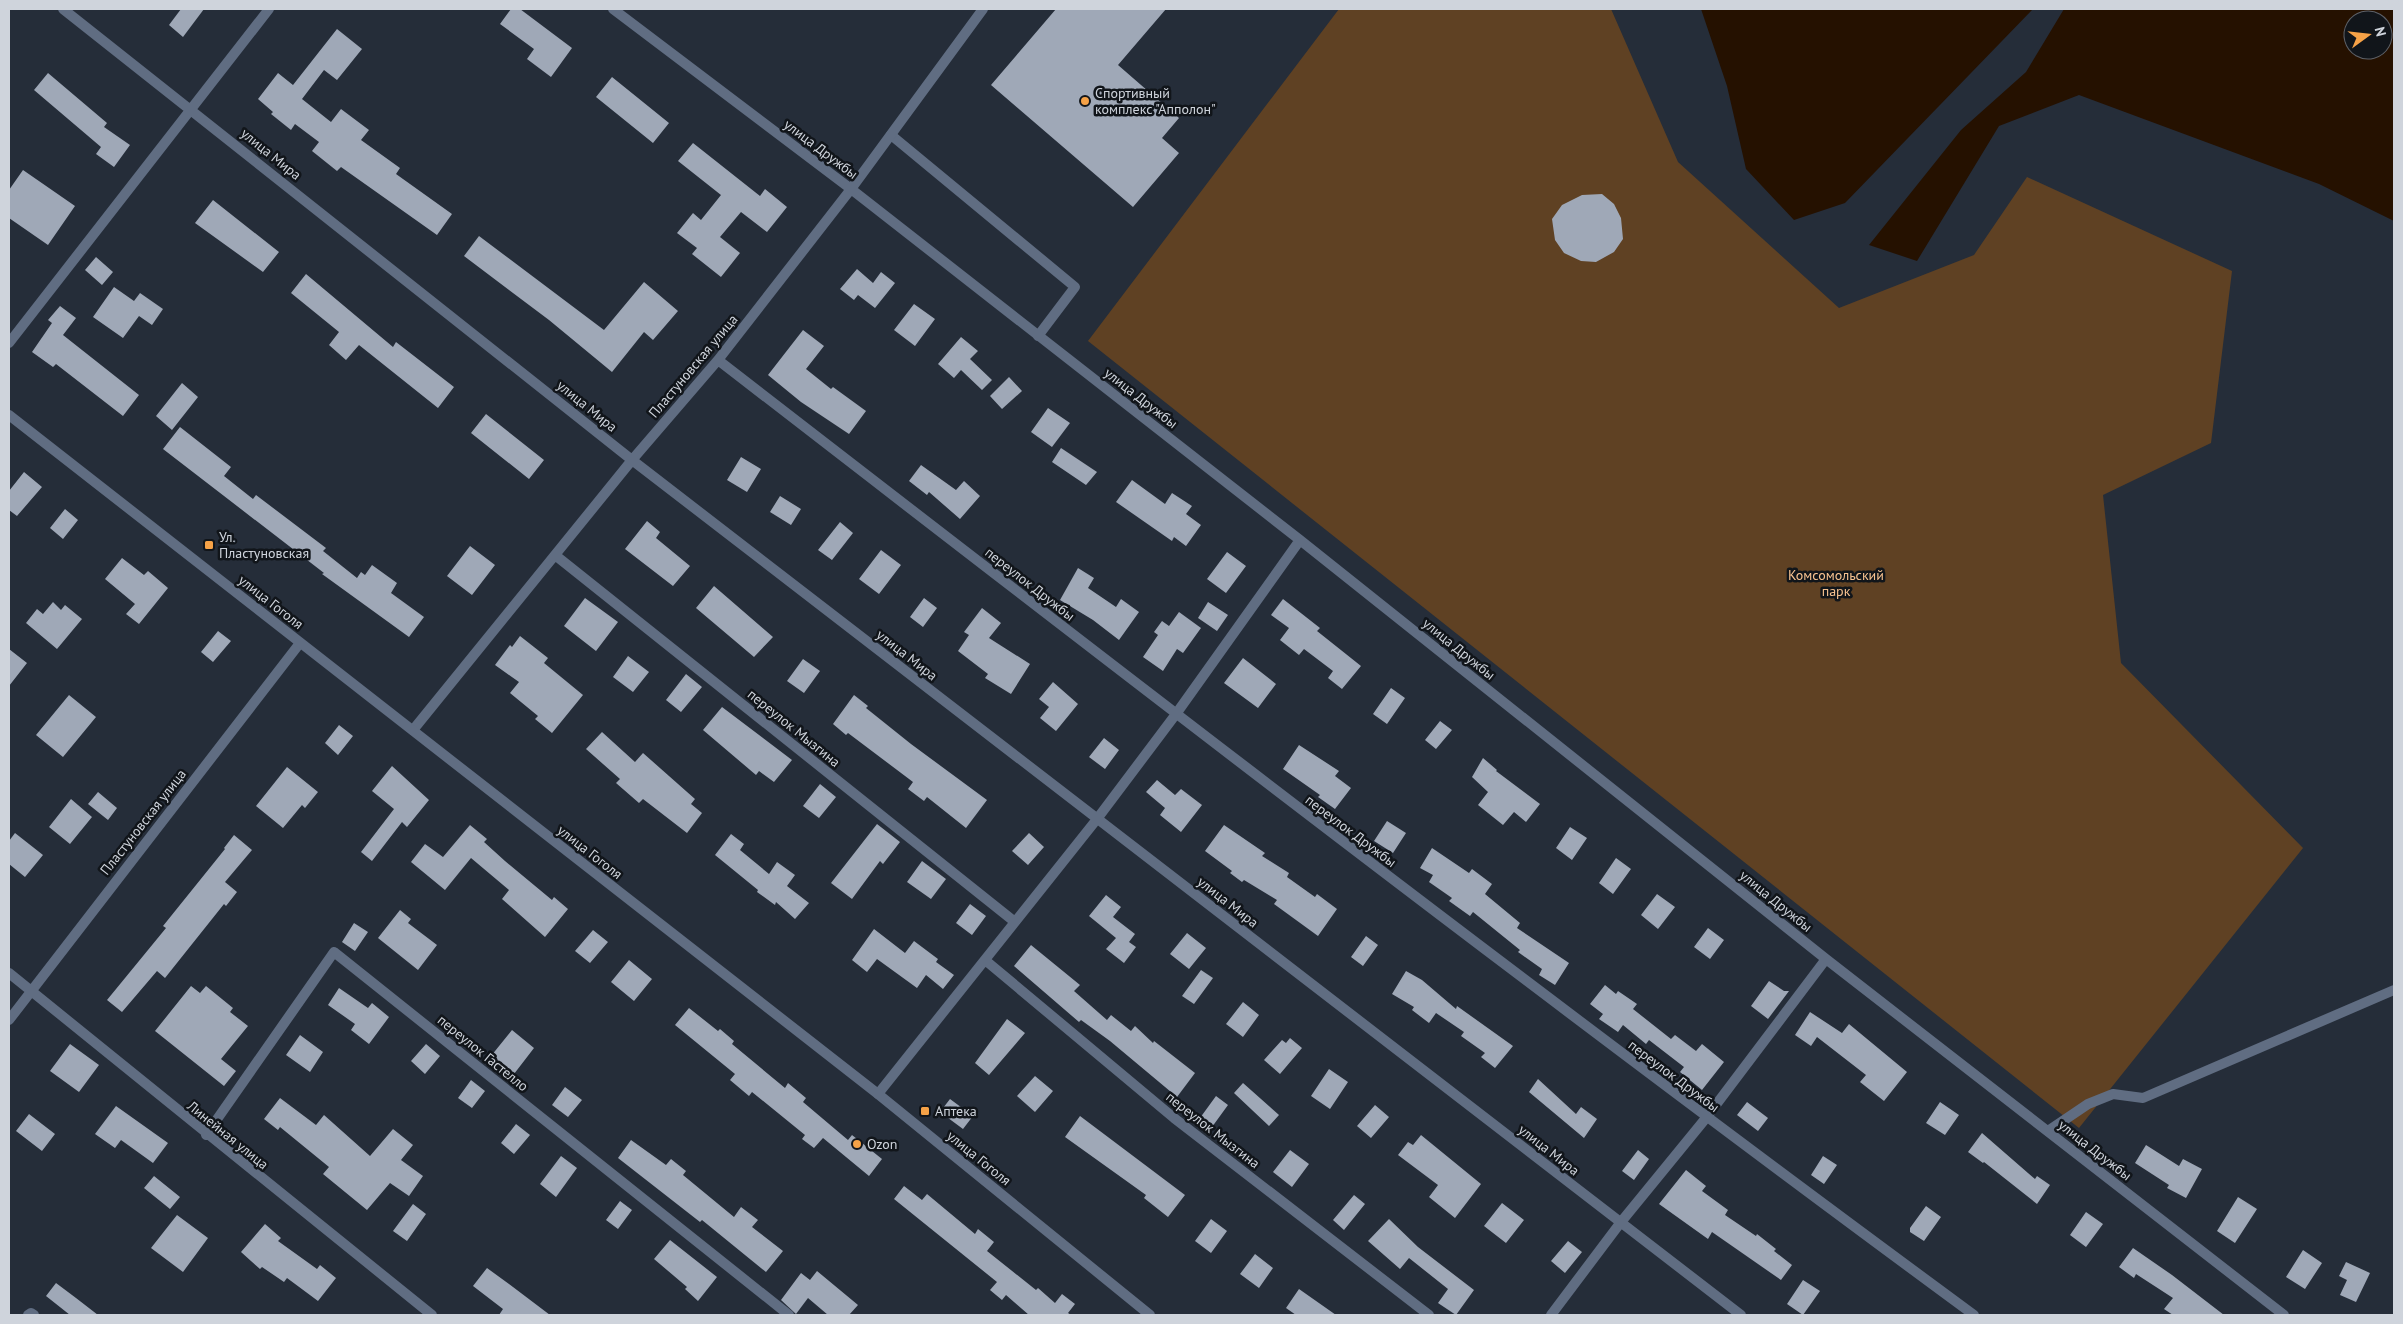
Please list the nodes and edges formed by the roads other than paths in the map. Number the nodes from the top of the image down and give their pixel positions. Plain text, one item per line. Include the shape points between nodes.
1 (63, 9) edge
2 (269, 9) edge
3 (614, 9) edge
4 (983, 9) edge
5 (192, 109) junction
6 (890, 135) junction
7 (850, 189) junction
8 (1038, 336) junction
9 (9, 343) edge
10 (718, 360) junction
11 (9, 415) edge
12 (632, 460) junction
13 (1300, 540) junction
14 (556, 555) junction
15 (300, 643) junction
16 (1176, 714) junction
17 (413, 730) junction
18 (1097, 818) junction
19 (1015, 922) junction
20 (1826, 958) junction
21 (985, 960) junction
22 (9, 974) edge
23 (30, 990) junction
24 (2394, 990) edge
25 (9, 1020) edge
26 (878, 1094) junction
27 (1706, 1118) junction
28 (2048, 1131) junction
29 (206, 1135) junction
30 (1620, 1222) junction
31 (28, 1315) edge
32 (34, 1315) edge
33 (432, 1315) edge
34 (789, 1315) edge
35 (1150, 1315) edge
36 (1429, 1315) edge
37 (1551, 1315) edge
38 (1741, 1315) edge
39 (1974, 1315) edge
40 (2284, 1315) edge

1 - 5 street, улица Мира
2 - 5 street
3 - 7 street, улица Дружбы
4 - 6 street, Пластуновская улица
5 - 9 street
5 - 12 street, улица Мира
6 - 7 street, Пластуновская улица
6 - 8 street via 1075,287
7 - 8 street, улица Дружбы
7 - 10 street, Пластуновская улица
8 - 13 street, улица Дружбы
10 - 12 street, Пластуновская улица
10 - 16 street, переулок Дружбы
11 - 15 street, улица Гоголя
12 - 14 street, Пластуновская улица
12 - 18 street, улица Мира
13 - 16 street
13 - 20 street, улица Дружбы
14 - 17 street, Пластуновская улица
14 - 19 street, переулок Мызгина
15 - 17 street, улица Гоголя
15 - 23 street, Пластуновская улица
16 - 18 street
16 - 27 street, переулок Дружбы
17 - 26 street, улица Гоголя
18 - 19 street
18 - 30 street, улица Мира
19 - 21 street
20 - 27 street
20 - 28 street, улица Дружбы
21 - 26 street
21 - 36 street, переулок Мызгина via 1174,1118
22 - 23 street, Линейная улица
23 - 25 street, Пластуновская улица
23 - 29 street, Линейная улица
24 - 28 street via 2142,1098 2113,1094 2088,1104
26 - 35 street, улица Гоголя
27 - 30 street
27 - 39 street, переулок Дружбы
28 - 40 street, улица Дружбы
29 - 33 street, Линейная улица
29 - 34 street, переулок Гастелло via 334,952
30 - 37 street
30 - 38 street, улица Мира
31 - 32 street

